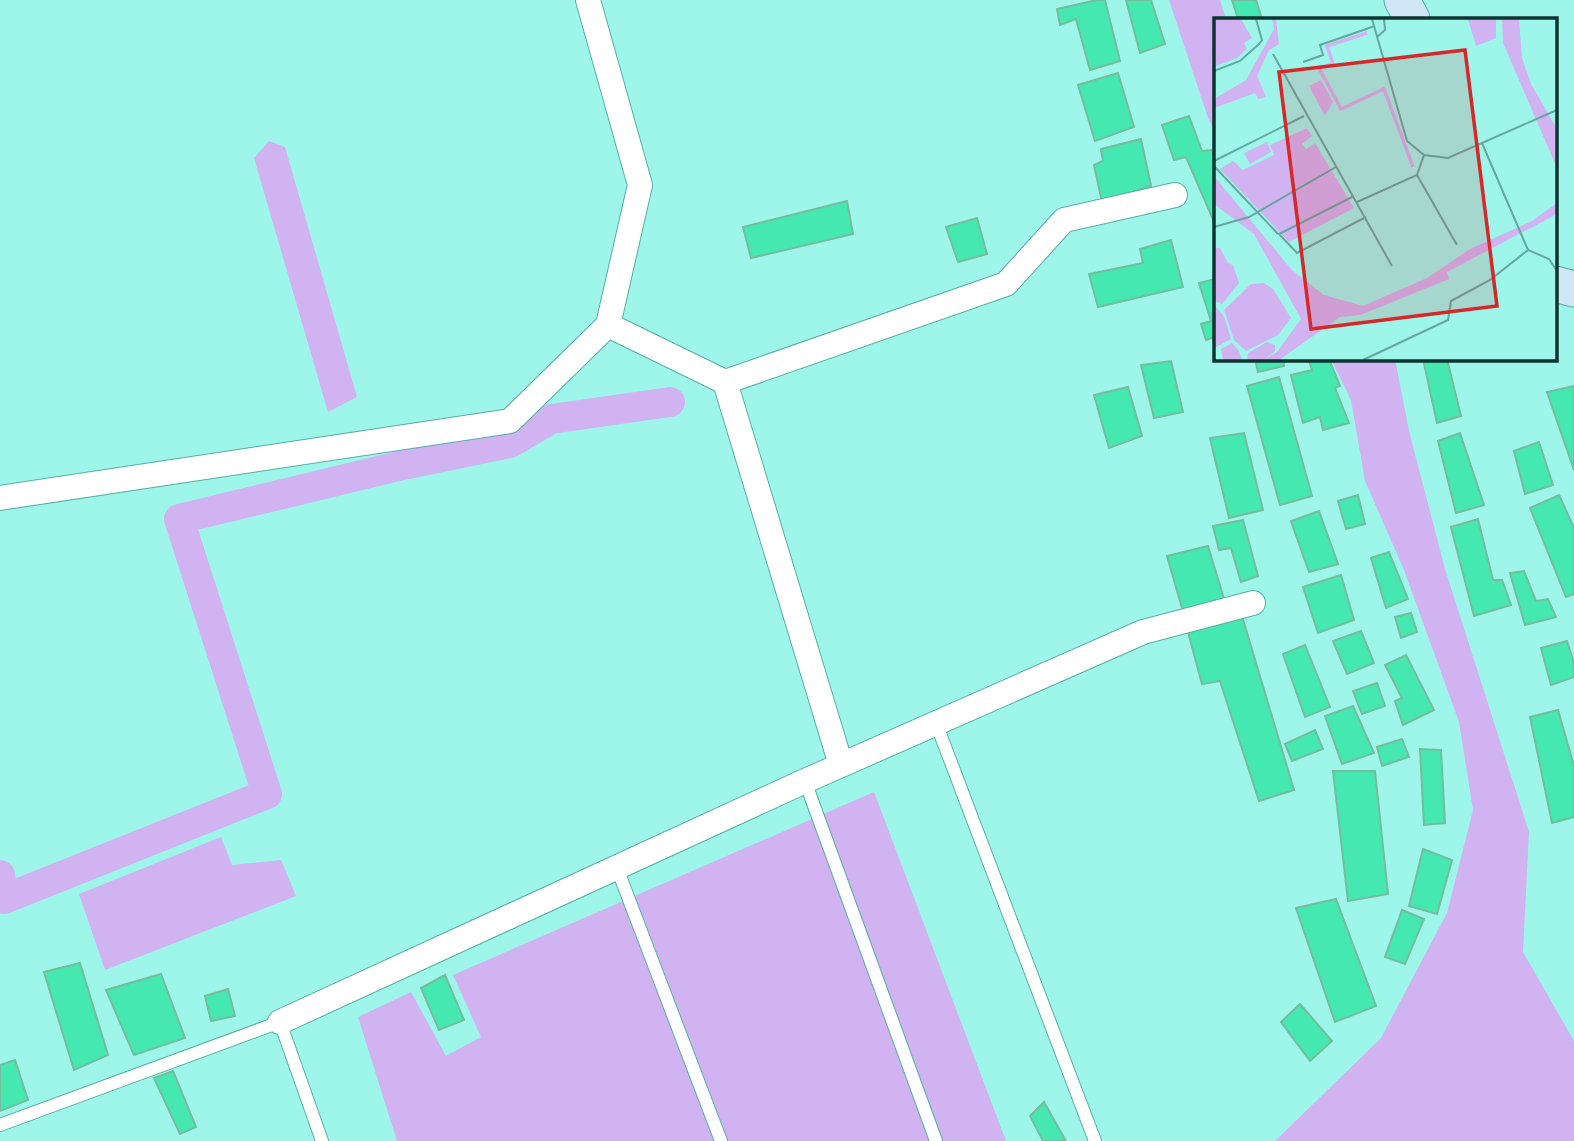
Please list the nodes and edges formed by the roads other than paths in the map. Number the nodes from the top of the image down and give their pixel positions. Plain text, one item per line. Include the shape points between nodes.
1 (588, 0) edge
2 (1402, 0) edge
3 (1411, 18) edge
4 (1175, 195) dead end
5 (1556, 284) edge
6 (1574, 289) edge
7 (608, 325) junction
8 (725, 382) junction
9 (0, 499) edge
10 (1253, 603) dead end
11 (936, 723) junction
12 (841, 765) junction
13 (805, 781) junction
14 (617, 867) junction
15 (279, 1022) junction
16 (0, 1125) edge
17 (322, 1141) edge
18 (721, 1141) edge
19 (936, 1141) edge
20 (1095, 1141) edge

1 - 7 street via 640,185
2 - 3 street
4 - 8 street via 1064,220 1006,284
5 - 6 street
7 - 8 street
7 - 9 street via 510,421
8 - 12 street
10 - 11 street via 1143,632
11 - 12 street
11 - 20 lane
12 - 13 street
13 - 14 street
13 - 19 lane
14 - 15 street
14 - 18 lane
15 - 16 lane
15 - 17 lane

